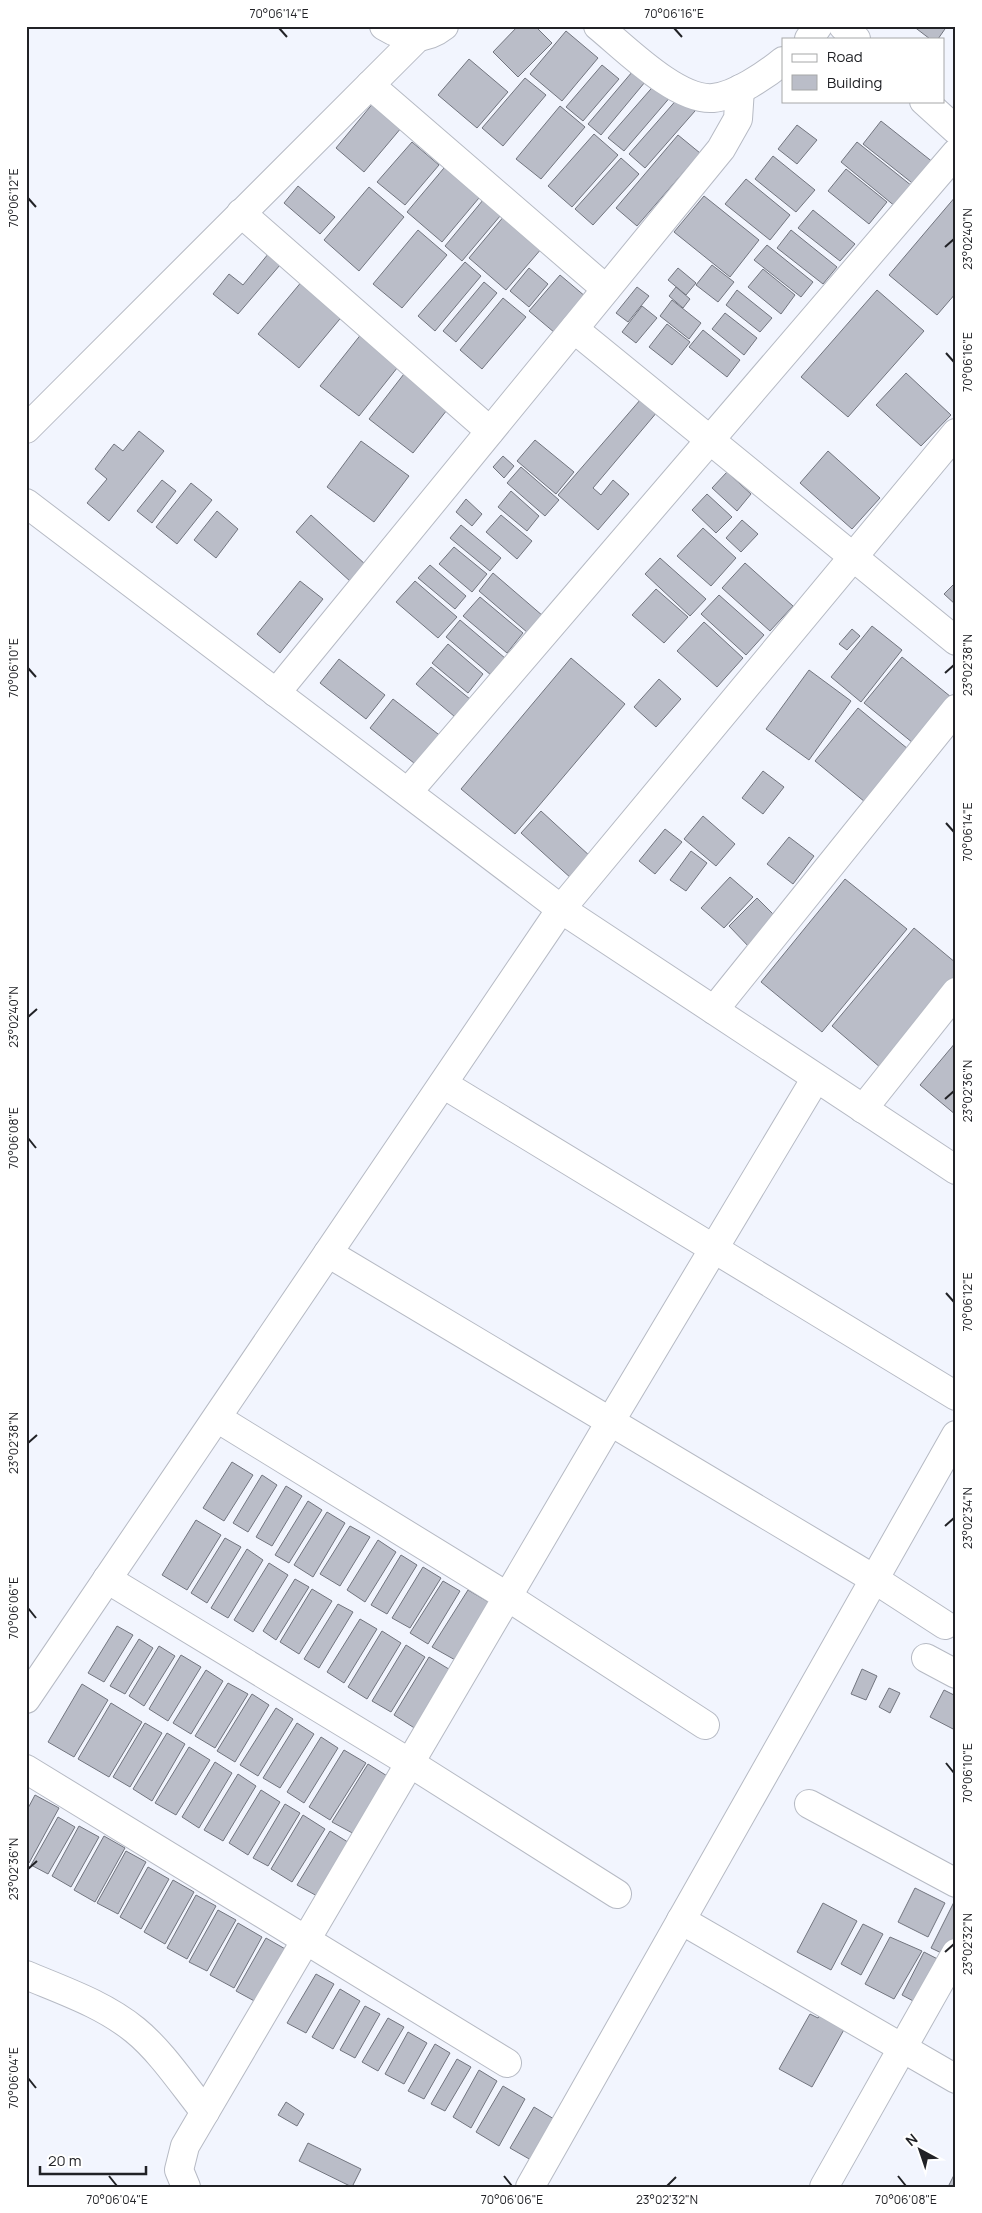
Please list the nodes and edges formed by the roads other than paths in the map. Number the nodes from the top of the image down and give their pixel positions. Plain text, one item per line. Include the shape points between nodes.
1 (384, 26) edge
2 (444, 26) edge
3 (598, 26) edge
4 (818, 26) edge
5 (843, 26) edge
6 (417, 38) junction
7 (810, 38) edge
8 (855, 38) edge
9 (782, 62) edge
10 (370, 84) junction
11 (740, 89) junction
12 (925, 102) edge
13 (956, 130) edge
14 (956, 153) edge
15 (242, 214) junction
16 (606, 289) junction
17 (574, 329) junction
18 (26, 429) edge
19 (490, 431) junction
20 (956, 433) edge
21 (709, 440) junction
22 (26, 503) edge
23 (853, 557) junction
24 (956, 641) edge
25 (276, 693) junction
26 (956, 709) edge
27 (408, 792) junction
28 (562, 909) junction
29 (956, 992) edge
30 (714, 1010) junction
31 (816, 1078) junction
32 (443, 1084) junction
33 (863, 1109) junction
34 (956, 1170) edge
35 (714, 1249) junction
36 (328, 1253) junction
37 (956, 1396) edge
38 (217, 1418) junction
39 (610, 1422) junction
40 (956, 1435) edge
41 (107, 1579) junction
42 (874, 1579) junction
43 (508, 1597) junction
44 (945, 1625) dead end
45 (926, 1658) dead end
46 (956, 1674) edge
47 (26, 1699) edge
48 (705, 1725) dead end
49 (410, 1763) junction
50 (26, 1769) edge
51 (809, 1804) dead end
52 (956, 1883) edge
53 (617, 1894) dead end
54 (681, 1920) junction
55 (307, 1939) junction
56 (956, 1953) edge
57 (26, 1975) edge
58 (902, 2048) junction
59 (507, 2063) dead end
60 (956, 2079) edge
61 (205, 2112) junction
62 (186, 2187) edge
63 (530, 2187) edge
64 (824, 2187) edge

1 - 6 street via 395,33
2 - 6 street via 437,32
3 - 11 street via 666,82 689,94 712,98
4 - 7 street
5 - 8 street
6 - 10 street
9 - 11 street
10 - 15 street
10 - 16 street
11 - 16 street via 738,119 721,149
12 - 13 street
14 - 21 street
15 - 18 street
15 - 19 street
16 - 17 street
17 - 19 street
17 - 21 street
19 - 25 street
20 - 23 street
21 - 23 street
21 - 27 street
22 - 25 street
23 - 24 street
23 - 28 street
25 - 27 street
26 - 30 street
27 - 28 street
28 - 30 street
28 - 32 street
29 - 33 street
30 - 31 street
31 - 33 street
31 - 35 street
32 - 35 street
32 - 36 street
33 - 34 street
35 - 37 street
35 - 39 street
36 - 38 street
36 - 39 street
38 - 41 street
38 - 43 street
39 - 42 street
39 - 43 street
40 - 42 street
41 - 47 street
41 - 49 street
42 - 44 street
42 - 54 street
43 - 48 street
43 - 49 street
45 - 46 street
49 - 53 street
49 - 55 street
50 - 55 street
51 - 52 street
54 - 58 street
54 - 63 street
55 - 59 street
55 - 61 street
56 - 58 street
57 - 61 street via 102,2007 136,2030
58 - 60 street
58 - 64 street
61 - 62 street via 185,2146 179,2170

